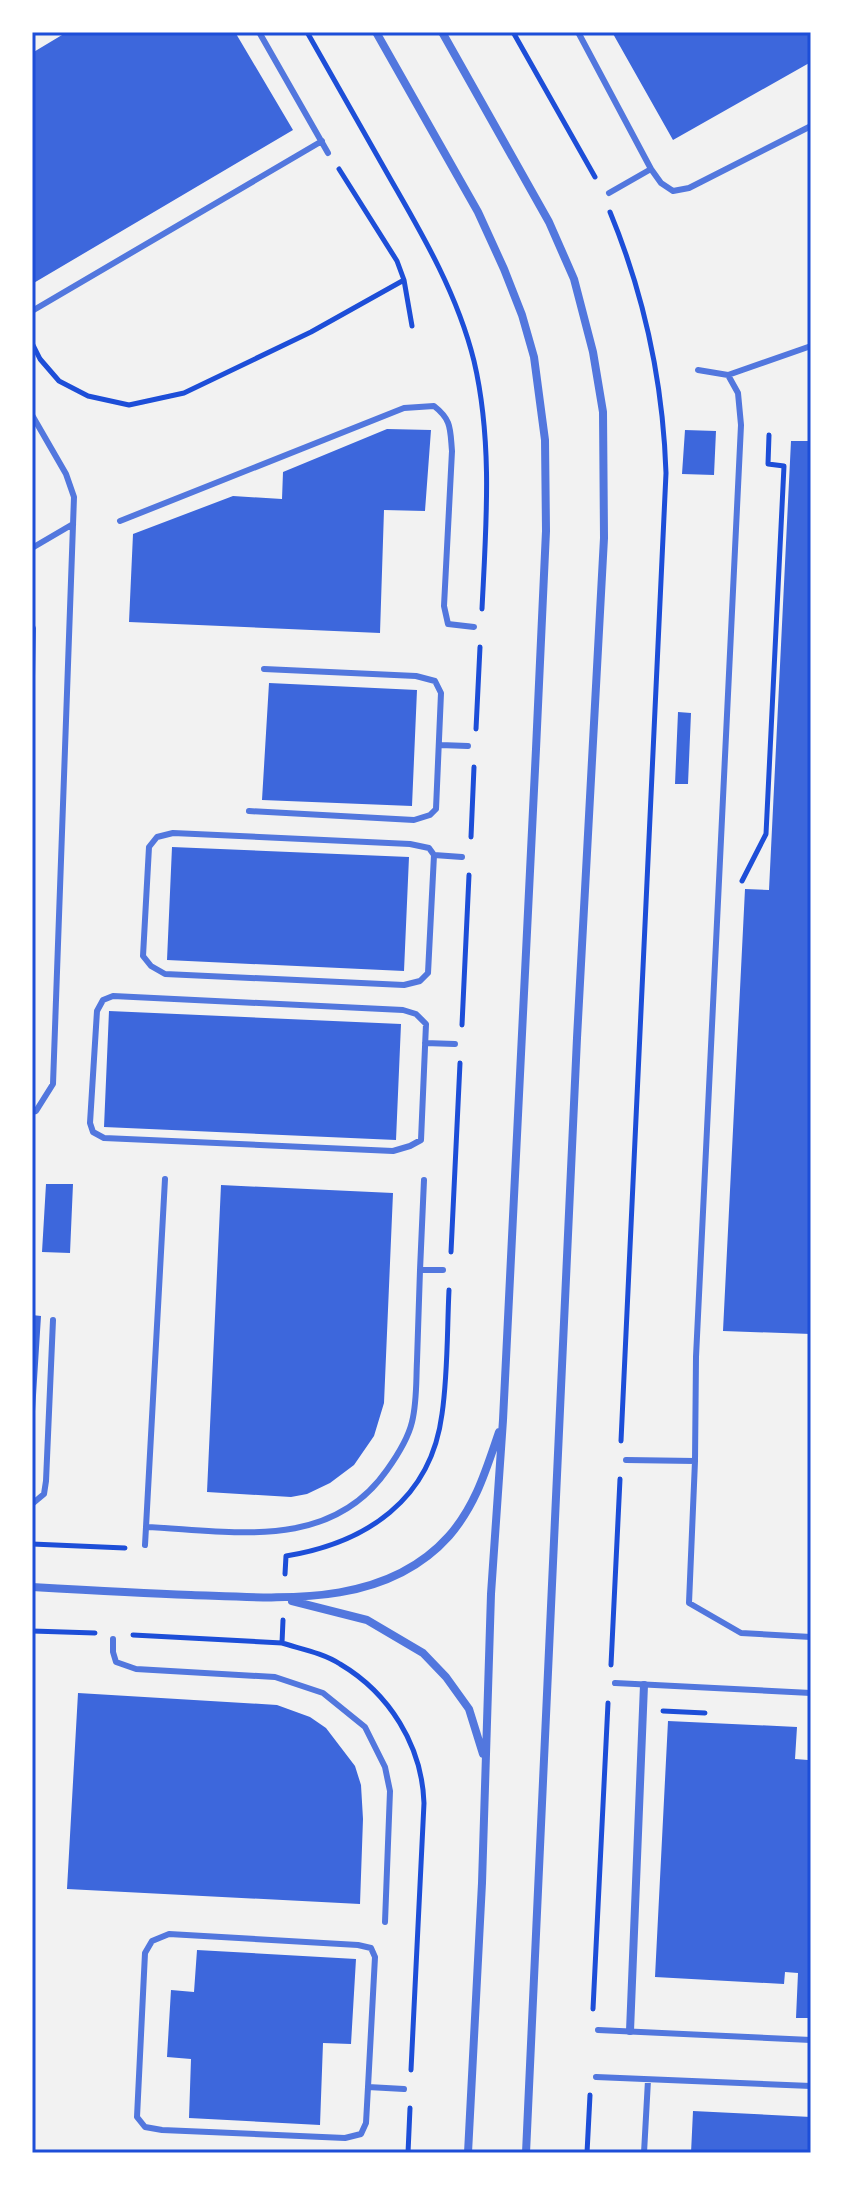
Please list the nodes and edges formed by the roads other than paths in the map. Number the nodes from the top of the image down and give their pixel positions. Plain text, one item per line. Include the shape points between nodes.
1 (259, 32) edge
2 (376, 32) edge
3 (442, 32) edge
4 (578, 32) edge
5 (811, 126) edge
6 (322, 141) junction
7 (328, 153) road end
8 (651, 169) junction
9 (609, 193) dead end
10 (32, 311) edge
11 (811, 346) edge
12 (698, 370) dead end
13 (728, 375) junction
14 (32, 415) edge
15 (120, 521) dead end
16 (73, 524) junction
17 (32, 548) edge
18 (474, 627) dead end
19 (264, 669) dead end
20 (440, 745) junction
21 (468, 746) dead end
22 (249, 811) dead end
23 (434, 855) junction
24 (462, 857) dead end
25 (425, 1043) junction
26 (455, 1044) dead end
27 (32, 1112) edge
28 (165, 1179) dead end
29 (424, 1180) dead end
30 (420, 1270) junction
31 (443, 1270) dead end
32 (53, 1320) dead end
33 (503, 1420) junction
34 (626, 1460) dead end
35 (695, 1461) junction
36 (32, 1504) edge
37 (146, 1527) junction
38 (145, 1545) dead end
39 (32, 1587) edge
40 (284, 1598) junction
41 (811, 1637) edge
42 (113, 1639) dead end
43 (615, 1683) dead end
44 (644, 1685) junction
45 (811, 1693) edge
46 (486, 1762) junction
47 (385, 1922) dead end
48 (598, 2030) dead end
49 (630, 2031) junction
50 (811, 2040) edge
51 (596, 2077) dead end
52 (648, 2080) junction
53 (811, 2086) edge
54 (368, 2087) junction
55 (404, 2089) dead end
56 (468, 2153) edge
57 (526, 2153) edge
58 (644, 2153) edge

1 - 6 lane
2 - 33 street via 478,212 504,269 534,357 545,440 546,531
3 - 57 street via 549,222 574,279 603,412 604,538
4 - 8 lane
5 - 8 lane via 689,188 673,191
6 - 7 lane
6 - 10 lane
8 - 9 lane
11 - 13 lane
12 - 13 lane
13 - 35 lane via 738,393 741,425
14 - 16 lane via 66,474 74,497
15 - 18 lane via 404,408 434,406 446,416 452,451 444,606 448,624
16 - 17 lane
16 - 27 lane via 53,1084
19 - 20 lane via 426,677 441,693
20 - 21 lane
20 - 22 lane via 436,809 430,815 414,820
23 - 23 lane via 428,973 420,981 404,985 165,974 143,956 149,847 157,837 173,833 410,844 429,848
23 - 24 lane
25 - 25 lane via 421,1140 402,1149 104,1138 90,1123 97,1011 113,996 403,1010 426,1024
25 - 26 lane
28 - 37 lane
29 - 30 lane
30 - 31 lane
30 - 37 lane via 412,1424 378,1483 348,1510 272,1533
32 - 36 lane via 46,1481 44,1494
33 - 40 street via 477,1495 434,1551 380,1583 339,1594
33 - 46 street
34 - 35 lane
35 - 41 lane via 689,1603 741,1633
37 - 38 lane
39 - 40 street
40 - 46 street via 367,1620 423,1653 469,1709
42 - 47 lane via 116,1662 136,1669 275,1677 323,1693 365,1727 385,1767 390,1791
43 - 44 lane
44 - 45 lane
44 - 49 street
46 - 56 street
48 - 49 lane
49 - 50 lane
51 - 52 lane
52 - 53 lane
52 - 58 lane
54 - 54 lane via 375,1957 371,1948 169,1934 152,1941 145,1953 137,2117 145,2127 345,2138 361,2134 366,2123
54 - 55 lane

